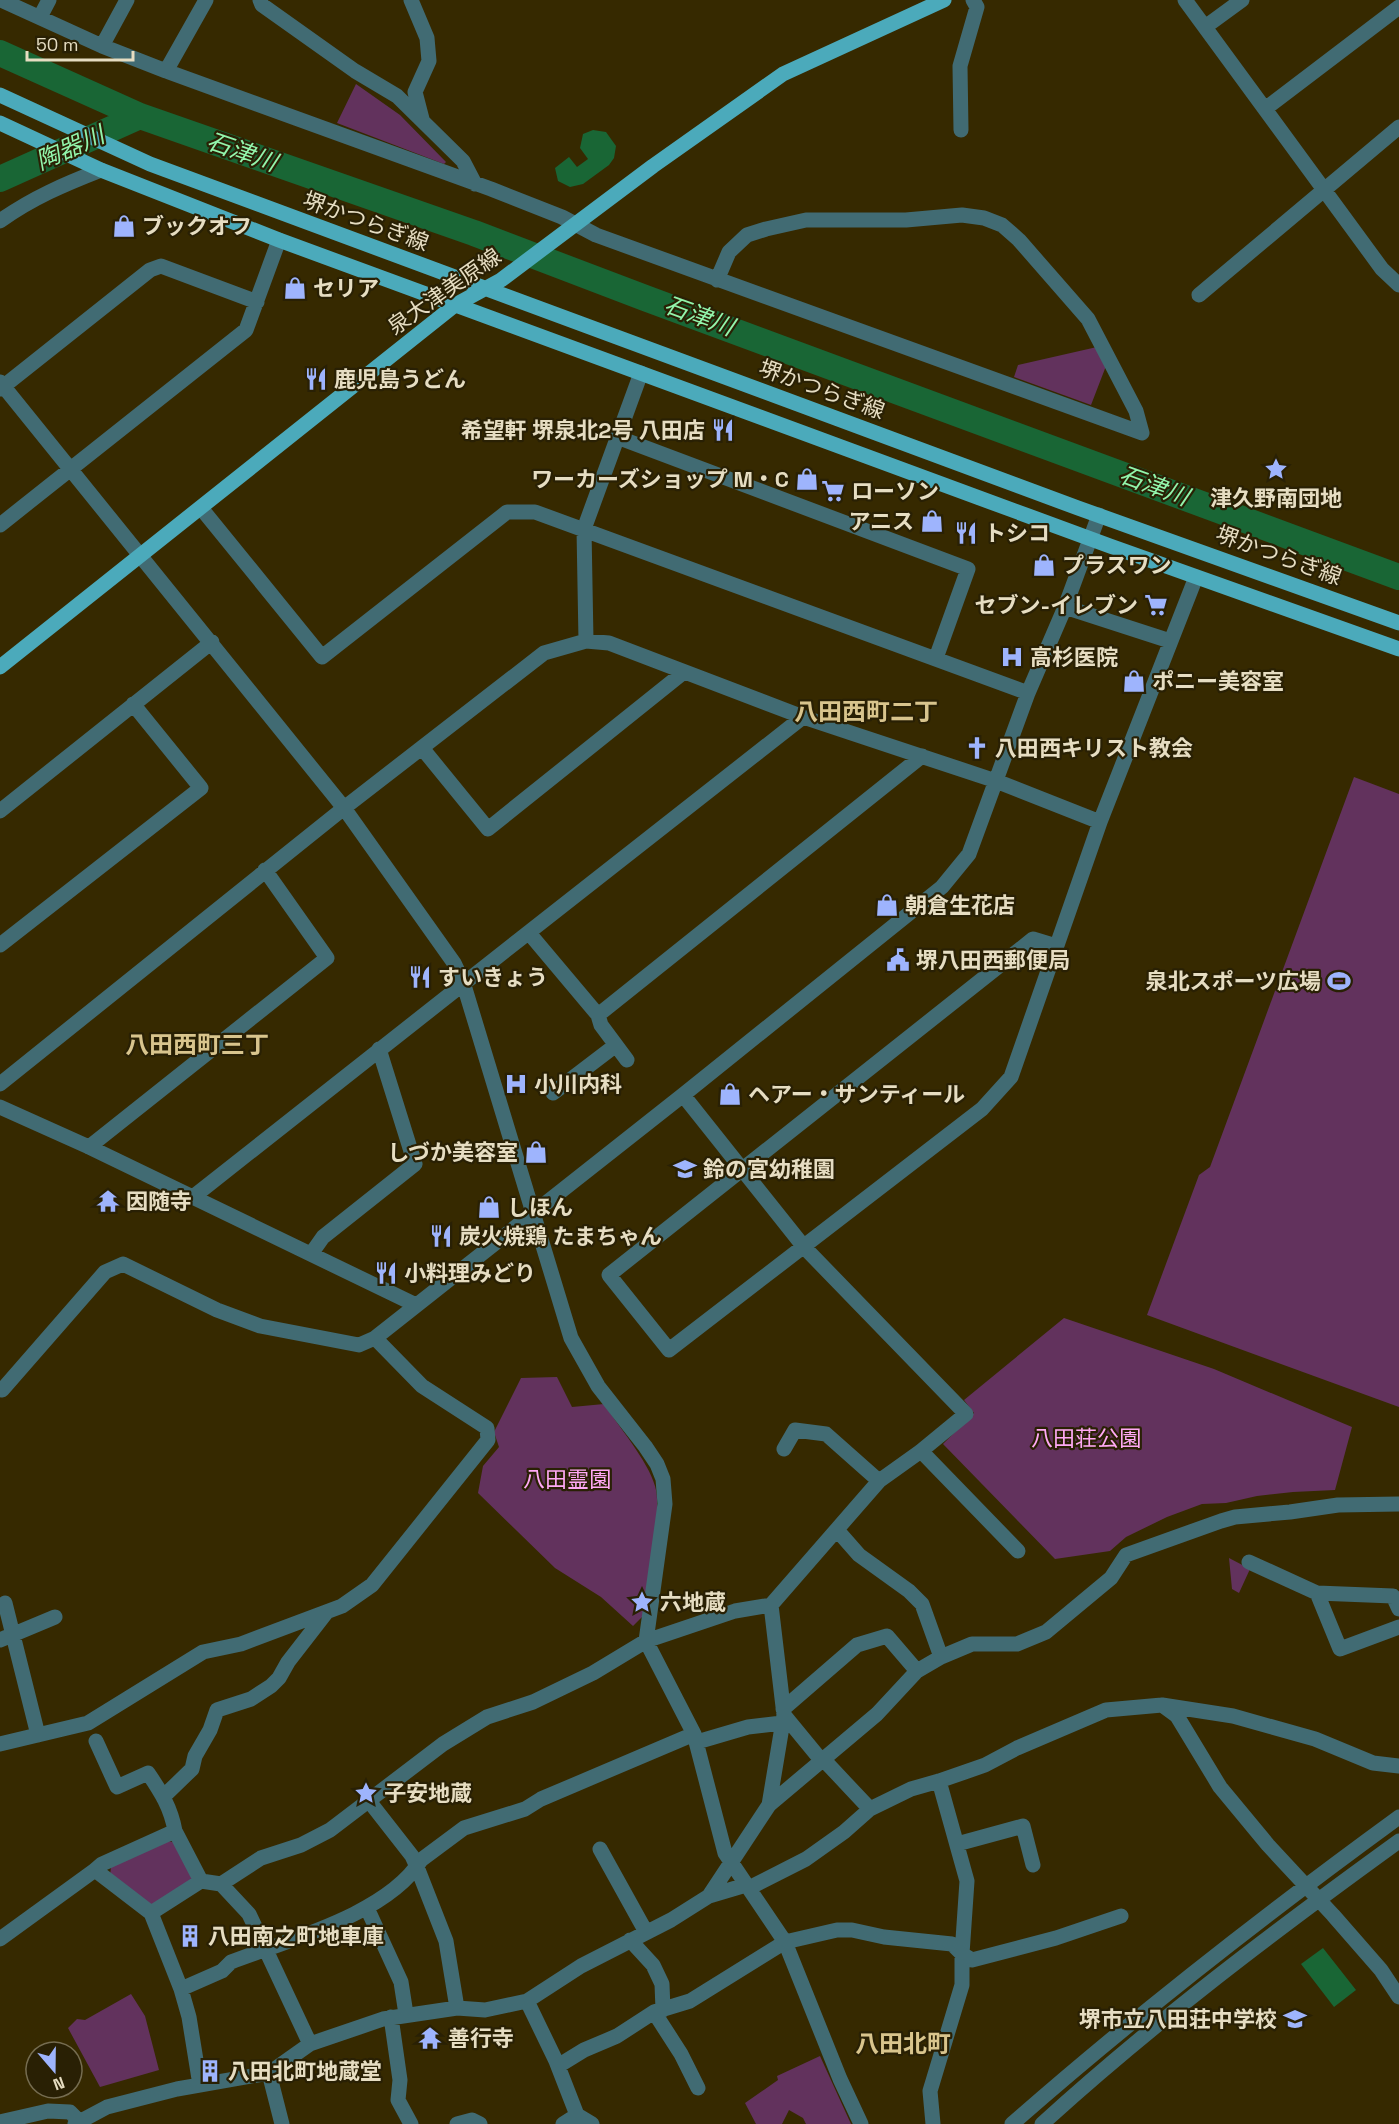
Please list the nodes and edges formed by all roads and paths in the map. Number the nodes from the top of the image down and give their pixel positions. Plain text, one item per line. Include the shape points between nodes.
1 (1, 0) edge
2 (49, 0) edge
3 (127, 0) edge
4 (206, 0) edge
5 (260, 0) edge
6 (411, 0) edge
7 (944, 0) edge
8 (972, 0) edge
9 (1185, 0) edge
10 (1242, 0) edge
11 (1399, 7) edge
12 (40, 17) junction
13 (1205, 27) junction
14 (102, 46) junction
15 (166, 71) junction
16 (0, 95) edge
17 (1265, 109) junction
18 (423, 121) junction
19 (0, 123) edge
20 (1399, 127) edge
21 (961, 130) dead end
22 (97, 168) junction
23 (475, 184) junction
24 (1325, 190) junction
25 (0, 221) edge
26 (576, 224) junction
27 (279, 240) junction
28 (717, 280) junction
29 (1399, 285) edge
30 (486, 290) junction
31 (1199, 295) dead end
32 (256, 302) junction
33 (455, 305) junction
34 (641, 373) junction
35 (1, 386) edge
36 (617, 437) junction
37 (71, 469) junction
38 (201, 508) junction
39 (1099, 515) junction
40 (0, 525) edge
41 (584, 529) junction
42 (1090, 538) junction
43 (140, 555) junction
44 (1196, 577) junction
45 (1065, 607) junction
46 (1399, 623) edge
47 (586, 641) junction
48 (1170, 641) junction
49 (212, 642) junction
50 (1399, 649) edge
51 (936, 658) junction
52 (0, 667) edge
53 (684, 672) junction
54 (1028, 693) junction
55 (133, 704) junction
56 (803, 717) junction
57 (422, 748) junction
58 (922, 756) junction
59 (996, 781) junction
60 (344, 808) junction
61 (0, 811) edge
62 (1100, 822) junction
63 (265, 870) junction
64 (529, 933) junction
65 (0, 945) edge
66 (1056, 946) junction
67 (463, 982) junction
68 (598, 1015) junction
69 (616, 1045) junction
70 (379, 1049) junction
71 (627, 1059) dead end
72 (0, 1084) edge
73 (553, 1093) dead end
74 (683, 1095) junction
75 (0, 1107) edge
76 (89, 1147) junction
77 (741, 1170) junction
78 (193, 1197) junction
79 (532, 1214) junction
80 (804, 1247) junction
81 (311, 1254) junction
82 (416, 1305) junction
83 (375, 1338) junction
84 (2, 1390) dead end
85 (784, 1449) dead end
86 (921, 1451) junction
87 (879, 1481) junction
88 (1399, 1504) edge
89 (837, 1530) junction
90 (1018, 1551) dead end
91 (1249, 1562) dead end
92 (1317, 1593) junction
93 (5, 1603) dead end
94 (771, 1605) junction
95 (1399, 1609) edge
96 (326, 1613) junction
97 (55, 1617) dead end
98 (1399, 1627) edge
99 (7, 1637) edge
100 (646, 1641) junction
101 (941, 1657) junction
102 (917, 1671) junction
103 (1162, 1705) junction
104 (783, 1716) junction
105 (38, 1735) junction
106 (696, 1738) junction
107 (96, 1742) dead end
108 (0, 1743) edge
109 (822, 1759) junction
110 (1399, 1766) edge
111 (939, 1781) junction
112 (164, 1796) junction
113 (369, 1801) junction
114 (770, 1805) junction
115 (870, 1809) junction
116 (1399, 1817) edge
117 (176, 1831) junction
118 (1399, 1841) edge
119 (957, 1844) junction
120 (600, 1849) dead end
121 (731, 1861) junction
122 (1033, 1865) dead end
123 (417, 1867) junction
124 (95, 1870) junction
125 (201, 1881) junction
126 (221, 1884) junction
127 (1306, 1886) junction
128 (748, 1887) junction
129 (709, 1896) junction
130 (1319, 1899) junction
131 (367, 1908) junction
132 (151, 1913) junction
133 (1121, 1916) dead end
134 (646, 1932) junction
135 (0, 1939) edge
136 (630, 1940) junction
137 (785, 1942) junction
138 (266, 1948) junction
139 (962, 1954) junction
140 (181, 1989) junction
141 (1399, 1997) edge
142 (527, 2001) junction
143 (457, 2008) junction
144 (658, 2011) junction
145 (398, 2016) junction
146 (310, 2044) junction
147 (558, 2066) junction
148 (269, 2073) junction
149 (200, 2085) junction
150 (698, 2088) dead end
151 (577, 2115) junction
152 (0, 2122) edge
153 (77, 2122) edge
154 (282, 2124) edge
155 (411, 2124) edge
156 (457, 2124) edge
157 (480, 2124) edge
158 (563, 2124) edge
159 (592, 2124) edge
160 (861, 2124) edge
161 (933, 2124) edge
162 (1012, 2124) edge
163 (1042, 2124) edge

1 - 12 street
2 - 12 street
3 - 14 street
4 - 15 street
5 - 18 street via 356,71 397,96
6 - 18 street via 427,38 429,62 415,92
7 - 26 main road, 泉大津美原線 via 783,74
8 - 21 street via 977,7 960,66
9 - 13 street
10 - 13 street
11 - 17 street
12 - 14 street
13 - 17 street
14 - 15 street
15 - 23 street
16 - 30 main road, 堺かつらぎ線 via 150,164
17 - 24 street
18 - 23 street via 463,161
19 - 22 main road
20 - 24 street
22 - 25 street via 25,203
22 - 27 main road
23 - 26 street
24 - 29 street via 1382,269
24 - 31 street
26 - 28 street
26 - 30 main road, 泉大津美原線
27 - 32 street
27 - 33 main road
28 - 28 street via 951,365 1142,433 1136,411 1088,319 1019,240 1002,225 984,218 962,215 906,220 806,220 766,229 747,236 729,252
30 - 33 main road, 泉大津美原線
30 - 39 main road, 堺かつらぎ線
32 - 35 street via 161,266 150,270
32 - 37 street via 246,330
33 - 34 main road
33 - 38 main road, 泉大津美原線
34 - 36 street
34 - 42 main road
35 - 37 street
36 - 41 street
36 - 51 street via 968,569
37 - 40 street
37 - 43 street
38 - 41 street via 322,657 507,512 535,512
38 - 43 main road, 泉大津美原線
39 - 42 street
39 - 46 main road, 堺かつらぎ線
41 - 47 street
41 - 51 street
42 - 44 main road
42 - 45 street
43 - 49 street
43 - 52 main road, 泉大津美原線
44 - 48 street
44 - 50 main road
45 - 48 street
45 - 54 street
47 - 53 street via 609,643
47 - 57 street via 544,653
48 - 62 street
49 - 55 street
49 - 60 street
51 - 54 street
53 - 56 street
53 - 57 street via 488,829
54 - 59 street
55 - 61 street
55 - 65 street via 201,788
56 - 58 street
56 - 64 street
57 - 60 street
58 - 59 street
58 - 68 street
59 - 62 street
59 - 74 street via 969,854 942,887
60 - 63 street
60 - 67 street via 454,963
62 - 66 street
63 - 72 street
63 - 76 street via 327,958
64 - 67 street
64 - 68 street
66 - 77 street via 1033,939
66 - 80 street via 1011,1077 982,1109
67 - 70 street
67 - 79 street
68 - 69 street
69 - 71 street
69 - 73 street
70 - 78 street
70 - 81 street via 415,1164 323,1237
74 - 77 street
74 - 79 street
75 - 76 street
76 - 78 street
77 - 80 street
77 - 80 street via 609,1275 669,1350
78 - 81 street
79 - 82 street
79 - 100 street via 571,1338 598,1386 645,1446 663,1479 665,1504
80 - 86 street via 966,1414
81 - 82 street
82 - 83 street
83 - 84 street via 359,1345 260,1326 217,1310 123,1264 105,1272
83 - 96 street via 422,1386 487,1428 488,1440 372,1585
85 - 87 street via 795,1430 826,1434
86 - 87 street
86 - 90 street
87 - 89 street
88 - 101 street via 1338,1505 1221,1521 1126,1556 1111,1578 1046,1632 1017,1644 972,1644
89 - 94 street
89 - 101 street via 859,1555 921,1604
91 - 92 street
92 - 95 street via 1393,1596
92 - 98 street via 1340,1648
93 - 99 street
94 - 100 street via 735,1611
94 - 104 street
96 - 105 street via 241,1644 203,1652 88,1723
96 - 112 street via 271,1686 251,1699 217,1710 192,1769
97 - 99 street
99 - 105 street
100 - 106 street
100 - 113 street via 533,1702 487,1717 443,1744
101 - 102 street
102 - 104 street via 887,1636 857,1645
102 - 109 street via 877,1714
103 - 110 street via 1233,1716 1315,1739 1373,1763
103 - 111 street via 1106,1710 986,1765
103 - 127 street via 1177,1716 1220,1787
104 - 106 street
104 - 109 street
104 - 114 street
105 - 108 street
106 - 121 street via 725,1853
106 - 123 street via 541,1799 525,1809 464,1828
107 - 112 street via 117,1787 148,1773
109 - 114 street
109 - 115 street
111 - 115 street via 911,1789
111 - 119 street
112 - 117 street
113 - 123 street
113 - 126 street via 330,1830 261,1858
114 - 121 street
115 - 128 street via 806,1859
116 - 127 street
117 - 124 street
117 - 125 street
118 - 130 street
119 - 122 street via 1023,1826
119 - 139 street via 967,1881
120 - 134 street
121 - 128 street
121 - 129 street
123 - 131 street
123 - 143 street via 446,1941
124 - 132 street
124 - 135 street
125 - 126 street
125 - 132 street
126 - 138 street via 249,1914
127 - 130 street
127 - 162 street via 1123,2029
128 - 129 street
128 - 137 street
129 - 134 street
130 - 141 street via 1381,1970
130 - 163 street via 1199,1991
131 - 138 street
131 - 145 street via 401,1982
132 - 140 street
133 - 139 street via 972,1960
134 - 136 street
136 - 142 street
136 - 144 street via 654,1965 662,1984
137 - 139 street via 852,1930 952,1944
137 - 144 street via 690,2001
137 - 160 street
138 - 140 street
138 - 146 street
139 - 161 street via 962,1985 930,2091
140 - 149 street
142 - 143 street via 485,2010
142 - 147 street
143 - 145 street
144 - 147 street
144 - 150 street
145 - 146 street
145 - 155 street via 398,2100
146 - 148 street
147 - 151 street
148 - 149 street
148 - 154 street
149 - 153 street via 107,2107
151 - 158 street
151 - 159 street
152 - 153 street via 48,2111 70,2112
156 - 157 street via 472,2120

